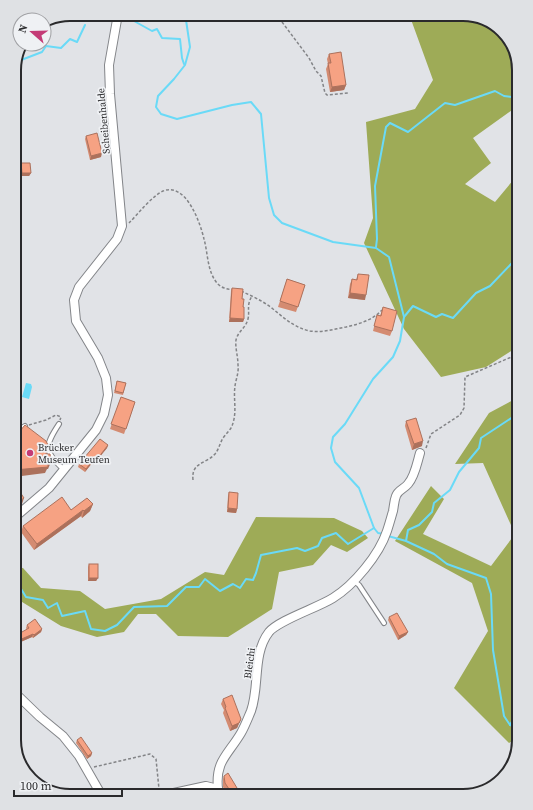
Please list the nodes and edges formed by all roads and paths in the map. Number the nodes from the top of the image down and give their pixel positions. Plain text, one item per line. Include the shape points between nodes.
1 (117, 21) edge
2 (281, 21) edge
3 (348, 93) dead end
4 (122, 226) junction
5 (234, 290) edge
6 (240, 290) edge
7 (252, 296) junction
8 (382, 310) edge
9 (512, 357) edge
10 (59, 424) joint
11 (25, 426) joint
12 (21, 429) edge
13 (420, 453) joint
14 (65, 470) junction
15 (193, 480) dead end
16 (21, 512) edge
17 (354, 580) junction
18 (384, 623) dead end
19 (21, 692) edge
20 (22, 700) joint
21 (86, 768) junction
22 (98, 789) edge
23 (160, 789) edge
24 (183, 789) edge
25 (218, 789) joint

1 - 4 street, Scheibenhalde via 109,65
2 - 3 path via 321,76 325,93
4 - 5 path via 128,224 162,192 170,189 178,191 185,197 197,218 213,277 217,284
4 - 14 street via 116,239 79,287 74,300 76,320 98,358 106,378 108,395 104,414 96,430
6 - 7 path
7 - 8 path via 288,321 310,331 353,325 370,319
7 - 15 path via 248,302 248,319 236,339 239,366 235,386 234,420 214,456 198,464 194,469
9 - 13 path via 465,377 464,408 460,415 431,434 425,449
10 - 11 path via 61,417 56,415
10 - 14 lane via 48,448 50,456
11 - 12 lane
13 - 17 street, Bleichi via 412,478 396,495 384,542 376,556
14 - 16 street via 39,498
17 - 18 lane
17 - 25 street, Bleichi via 334,598 281,623 270,631 262,644 251,710 242,732 219,767 216,777
19 - 20 path
20 - 21 street via 63,736
21 - 22 street
21 - 23 path via 150,754 156,759
24 - 25 street via 206,786

